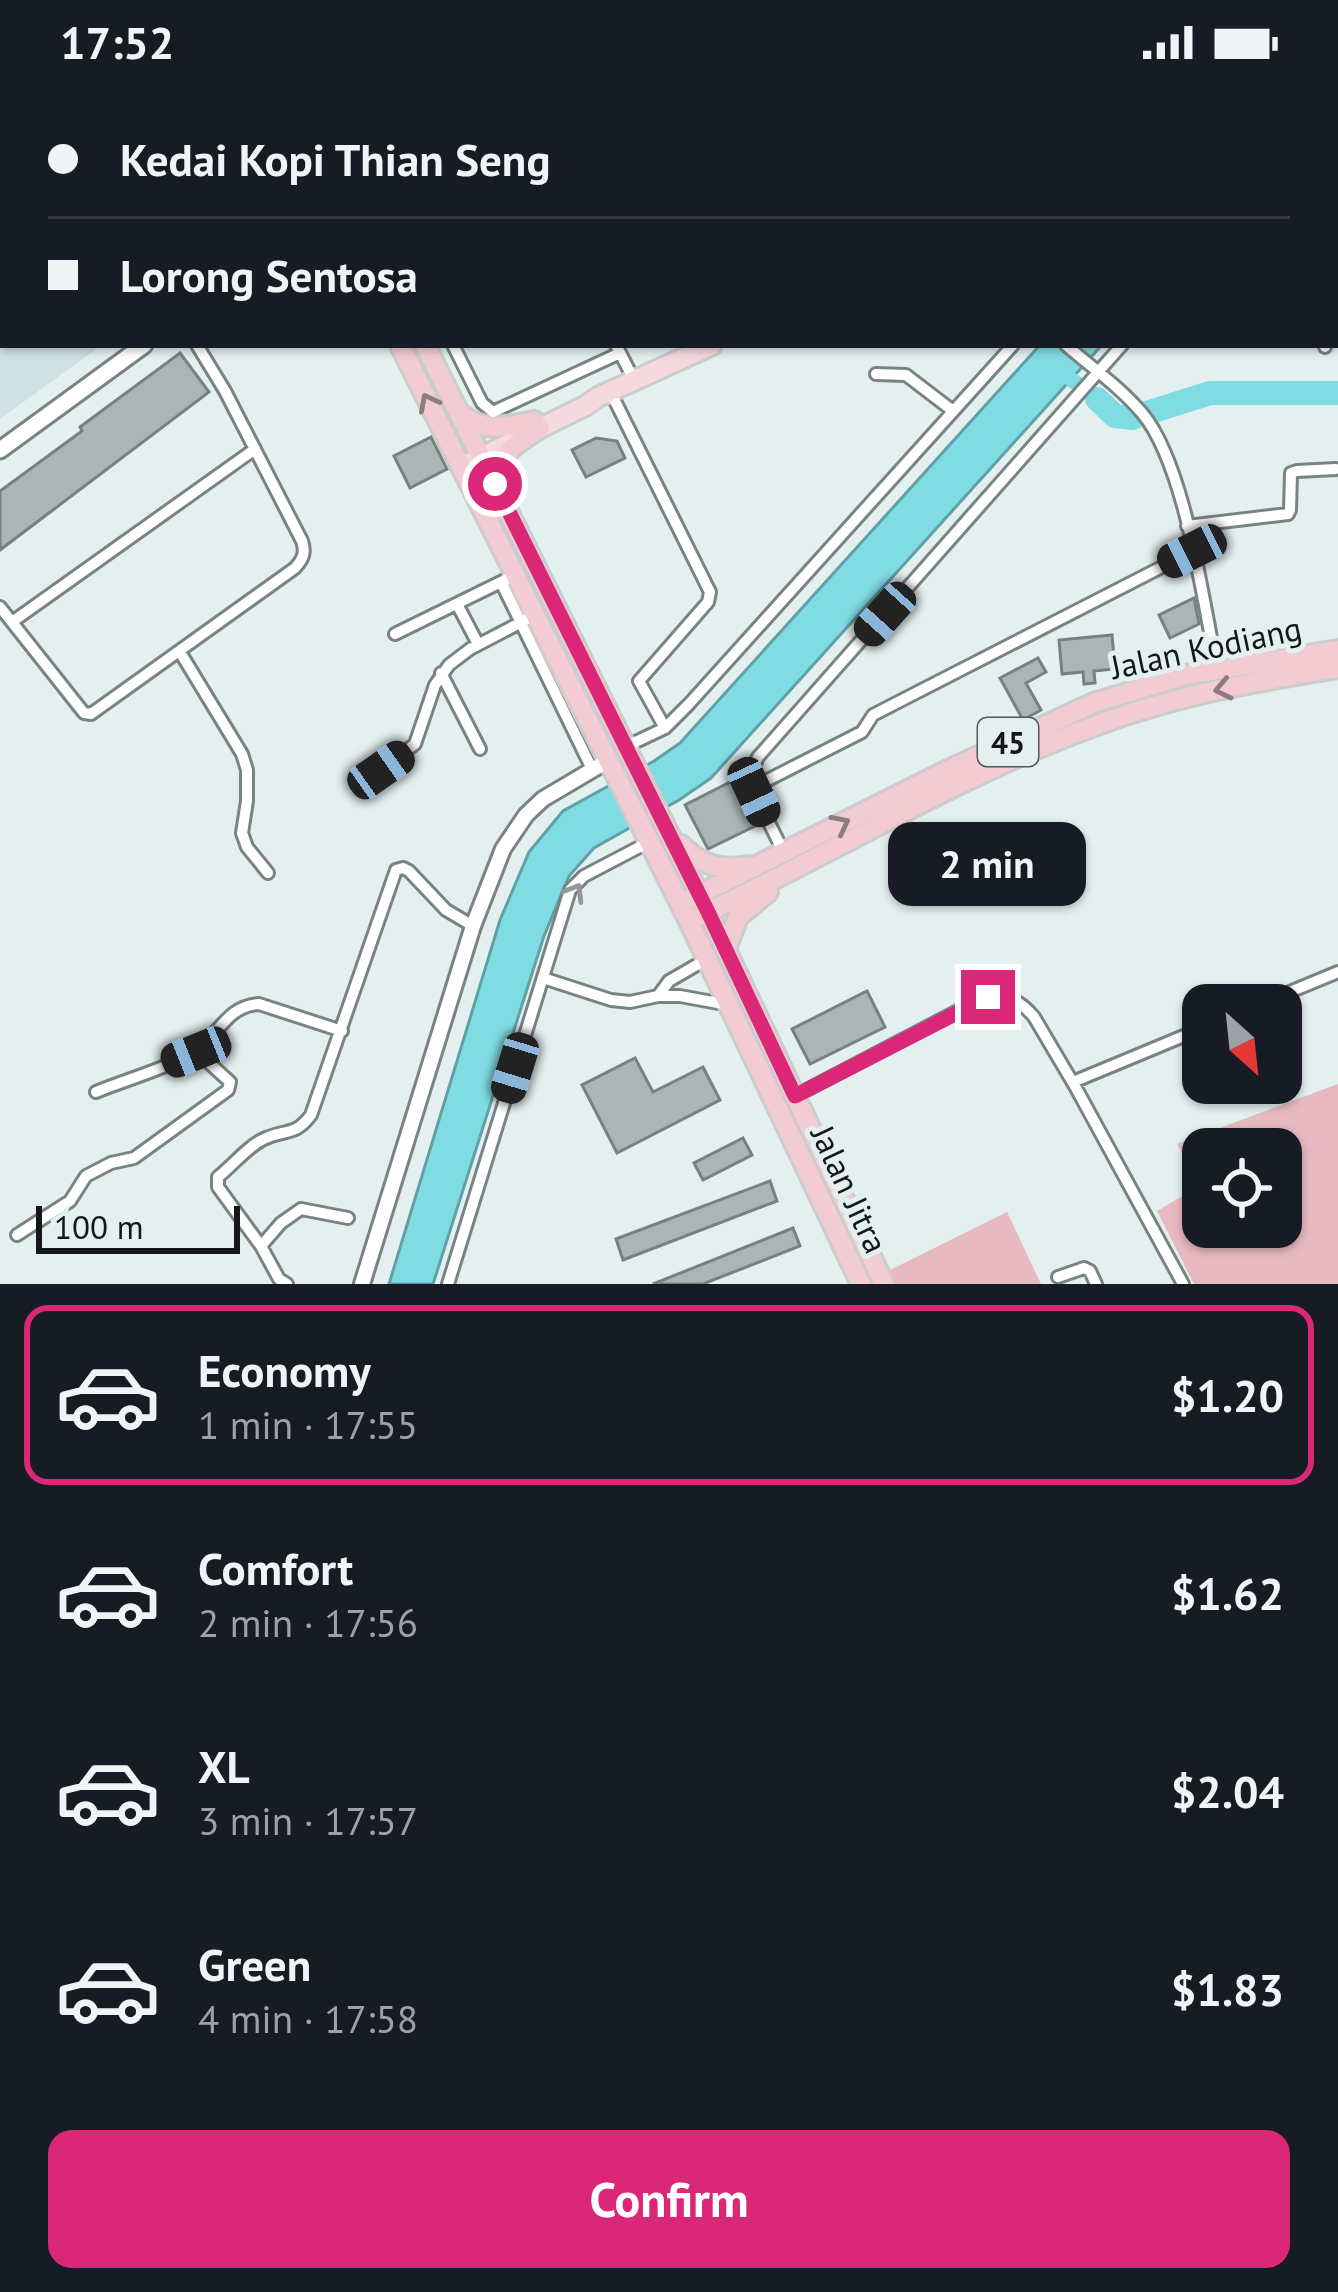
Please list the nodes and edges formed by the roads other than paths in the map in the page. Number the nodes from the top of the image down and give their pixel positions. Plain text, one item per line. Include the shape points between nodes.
1 (140, 348) edge
2 (198, 348) edge
3 (402, 348) edge
4 (427, 348) edge
5 (454, 348) edge
6 (705, 348) edge
7 (1010, 348) edge
8 (1069, 348) edge
9 (1119, 348) edge
10 (618, 349) edge
11 (876, 374) dead end
12 (1093, 374) junction
13 (634, 380) junction
14 (604, 394) junction
15 (952, 411) junction
16 (460, 413) junction
17 (537, 424) junction
18 (255, 449) junction
19 (0, 450) edge
20 (480, 452) junction
21 (459, 463) junction
22 (1336, 469) edge
23 (495, 484) junction
24 (1187, 526) junction
25 (1192, 551) junction
26 (508, 579) junction
27 (458, 604) junction
28 (0, 607) edge
29 (527, 618) junction
30 (12, 622) junction
31 (395, 634) dead end
32 (478, 644) junction
33 (1338, 650) edge
34 (180, 652) junction
35 (1338, 668) edge
36 (1217, 669) junction
37 (441, 673) junction
38 (665, 728) junction
39 (479, 748) dead end
40 (628, 751) junction
41 (604, 765) junction
42 (381, 770) dead end
43 (752, 788) junction
44 (662, 820) junction
45 (645, 834) junction
46 (777, 857) junction
47 (801, 868) junction
48 (268, 873) dead end
49 (694, 908) junction
50 (473, 926) junction
51 (717, 954) junction
52 (1338, 972) edge
53 (543, 978) junction
54 (1302, 987) edge
55 (658, 996) junction
56 (729, 1005) junction
57 (342, 1031) junction
58 (1182, 1037) edge
59 (196, 1052) junction
60 (1073, 1082) junction
61 (96, 1092) dead end
62 (795, 1096) junction
63 (348, 1218) dead end
64 (17, 1234) dead end
65 (261, 1246) junction
66 (272, 1269) junction
67 (862, 1270) edge
68 (1058, 1277) dead end
69 (263, 1284) edge
70 (287, 1284) edge
71 (362, 1284) edge
72 (448, 1284) edge
73 (884, 1284) edge
74 (1096, 1284) edge
75 (1183, 1284) edge

1 - 19 main road
2 - 18 street
21 -> 3 highway, Jalan Jitra
4 - 16 highway, Jalan Jitra
5 - 10 street via 493,412
6 - 13 main road
7 - 15 street
8 - 12 street
9 - 12 street
10 - 13 street
11 - 15 street via 906,374
12 - 24 street via 1128,398 1156,434
12 - 43 street via 758,757
13 - 14 main road
14 - 17 main road
14 - 38 street via 710,592 639,681
15 - 38 street
16 - 17 highway via 488,427
16 - 20 highway, Jalan Jitra
17 - 20 main road
17 - 23 highway via 506,452
18 - 30 street
18 - 34 street via 302,542 302,560
20 - 21 main road
20 - 23 highway, Jalan Jitra
21 - 26 highway, Jalan Jitra
22 - 24 street via 1292,473 1288,514
23 - 40 highway, Jalan Jitra
24 - 25 street
25 - 36 street
25 - 43 street via 890,706 862,732
26 - 27 street
26 - 29 highway, Jalan Jitra
27 - 31 street
27 - 32 street
28 - 30 street
29 - 32 street
29 - 41 highway, Jalan Jitra
30 - 34 street via 92,714
32 - 37 street
33 - 36 highway, Jalan Kodiang / 45
34 - 48 street via 242,754 242,833
35 -> 47 highway, Jalan Kodiang / 45 via 1099,724 1006,762
46 -> 36 highway, Jalan Kodiang / 45 via 1064,716
37 - 39 street
37 - 42 street via 416,744
38 - 40 street
40 - 44 highway, Jalan Jitra
41 - 45 highway, Jalan Jitra
41 - 50 street via 544,800 512,833
43 - 46 street
44 - 46 highway via 711,866
44 - 49 highway, Jalan Jitra
45 - 49 highway, Jalan Jitra
53 -> 45 street via 570,890
46 - 49 highway, Jalan Kodiang / 45
47 - 49 highway, Jalan Kodiang / 45
47 - 51 highway via 738,917
49 - 51 highway, Jalan Jitra
50 - 57 street via 409,871 396,870
50 - 71 street
51 - 55 street
51 - 56 highway, Jalan Jitra
51 - 62 highway, Jalan Jitra
52 - 54 street
53 - 55 street via 610,1000
53 - 72 street
55 - 56 street
56 - 67 highway, Jalan Jitra
57 - 59 street via 248,1005
57 - 65 street via 302,1126 262,1139 218,1178
58 - 60 street
59 - 61 street
59 - 64 street via 230,1082 228,1090 134,1158 86,1176 70,1201
60 - 62 street via 1026,1007 999,996
60 - 75 street
62 - 67 highway, Jalan Jitra
63 - 65 street via 301,1209
65 - 66 street
66 - 69 street
66 - 70 street
67 - 73 highway, Jalan Jitra
68 - 74 street via 1084,1268

